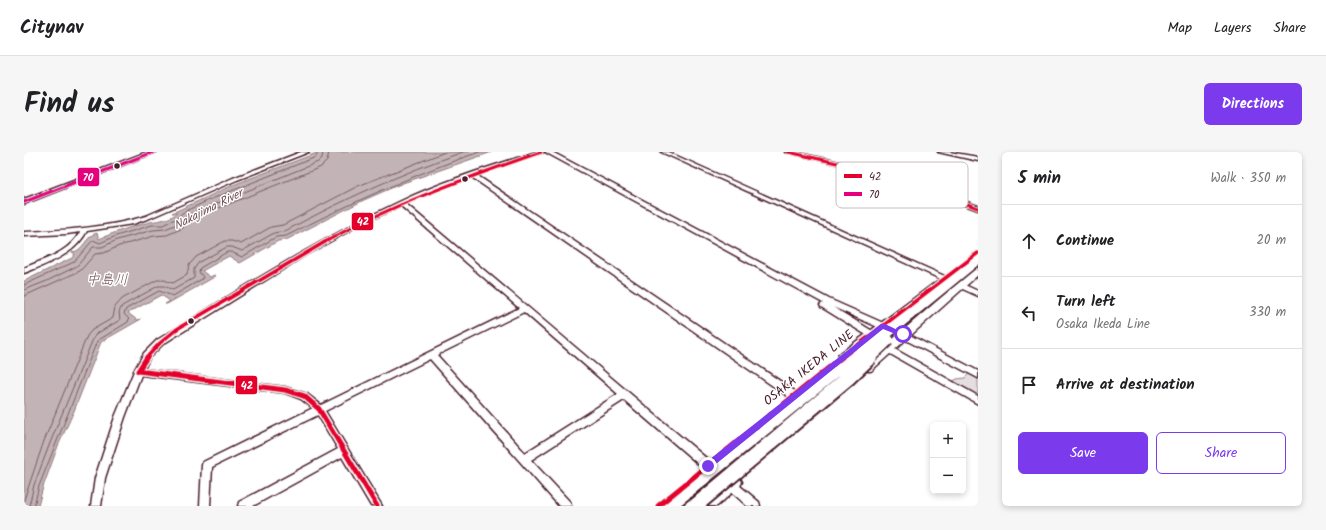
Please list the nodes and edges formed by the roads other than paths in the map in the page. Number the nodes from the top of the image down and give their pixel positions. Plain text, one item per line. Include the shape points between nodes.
1 (153, 152) edge
2 (300, 152) edge
3 (306, 152) edge
4 (542, 152) edge
5 (548, 152) edge
6 (555, 152) edge
7 (664, 152) edge
8 (788, 152) edge
9 (942, 152) edge
10 (956, 152) edge
11 (978, 158) edge
12 (836, 163) edge
13 (471, 174) junction
14 (24, 202) edge
15 (401, 203) junction
16 (968, 204) edge
17 (978, 208) edge
18 (84, 230) junction
19 (24, 234) edge
20 (978, 252) edge
21 (978, 258) edge
22 (978, 265) edge
23 (24, 270) edge
24 (978, 270) edge
25 (768, 271) junction
26 (944, 280) junction
27 (960, 286) junction
28 (978, 294) edge
29 (524, 309) junction
30 (877, 330) junction
31 (903, 334) junction
32 (885, 352) junction
33 (431, 354) junction
34 (138, 371) junction
35 (978, 375) edge
36 (624, 395) junction
37 (795, 396) junction
38 (978, 400) edge
39 (319, 409) junction
40 (818, 412) junction
41 (344, 451) junction
42 (524, 459) junction
43 (719, 475) junction
44 (96, 506) edge
45 (205, 506) edge
46 (243, 506) edge
47 (377, 506) edge
48 (566, 506) edge
49 (658, 506) edge
50 (668, 506) edge
51 (680, 506) edge
52 (694, 506) edge
53 (707, 506) edge
54 (756, 506) edge

1 - 14 main road
2 - 18 street via 228,179 156,211
3 - 18 street via 235,179 148,218
4 - 13 street
4 - 25 street via 743,262
5 - 25 street
6 - 25 street via 752,259
7 - 26 street
8 - 12 street
9 - 11 street
10 - 11 street
13 - 15 street
13 - 37 street
15 - 29 street
15 - 34 street via 304,254 167,336 147,355
16 - 17 street
18 - 19 street
18 - 23 street via 82,236 70,248
20 - 26 main road, OSAKA IKEDA LINE
21 - 50 highway, bridge
22 - 52 highway, bridge via 890,338 848,378
24 - 27 main road, OSAKA IKEDA LINE
25 - 30 street
25 - 30 street
26 - 27 street
26 - 30 main road, OSAKA IKEDA LINE
27 - 28 street
27 - 31 main road, OSAKA IKEDA LINE
29 - 33 street
29 - 36 street
30 - 31 street
30 - 32 street
30 - 37 main road, OSAKA IKEDA LINE
31 - 32 main road, OSAKA IKEDA LINE
31 - 35 street
32 - 38 street
32 - 40 main road, OSAKA IKEDA LINE
32 - 52 highway, bridge via 859,362 848,370 726,471
33 - 39 street
33 - 42 street
34 - 39 street via 291,391 306,396
34 - 44 street via 100,478
36 - 42 street
36 - 43 street
37 - 40 street
37 - 43 main road, OSAKA IKEDA LINE
39 - 41 street
39 - 45 street via 208,465
40 - 43 main road, OSAKA IKEDA LINE
41 - 46 street
41 - 47 street
42 - 48 street
43 - 49 main road, OSAKA IKEDA LINE
43 - 51 highway
43 - 53 main road, OSAKA IKEDA LINE
43 - 54 street

